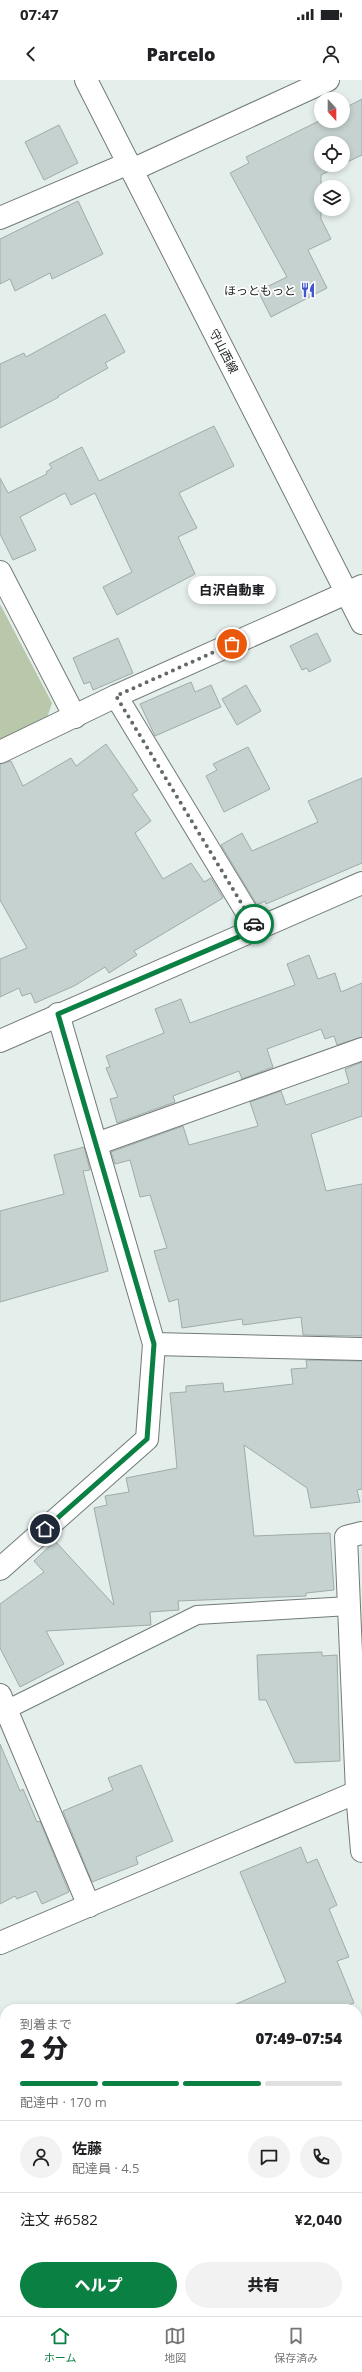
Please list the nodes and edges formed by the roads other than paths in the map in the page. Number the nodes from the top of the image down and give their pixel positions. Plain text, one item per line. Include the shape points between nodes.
1 (86, 80) edge
2 (328, 80) edge
3 (130, 166) junction
4 (0, 218) edge
5 (0, 572) edge
6 (355, 590) edge
7 (362, 623) edge
8 (116, 696) junction
9 (75, 717) junction
10 (0, 752) edge
11 (362, 883) edge
12 (257, 929) junction
13 (58, 1014) junction
14 (0, 1041) edge
15 (362, 1049) edge
16 (96, 1144) junction
17 (154, 1344) junction
18 (362, 1349) edge
19 (362, 1533) edge
20 (0, 1569) edge
21 (349, 1606) junction
22 (3, 1703) edge
23 (360, 1791) edge
24 (362, 1851) edge
25 (89, 1906) junction
26 (0, 1943) edge

1 - 3 street, 守山西線
2 - 3 street
3 - 4 street
3 - 6 street, 守山西線
5 - 9 street
6 - 7 street, 守山西線
6 - 8 street
8 - 9 street
8 - 12 street
9 - 10 street
11 - 12 street
12 - 13 street
13 - 14 street
13 - 16 street
15 - 16 street
16 - 17 street
17 - 18 street
17 - 20 street via 147,1439
19 - 21 street via 346,1537
21 - 22 lane via 197,1615
21 - 23 street
22 - 25 street
23 - 24 street
23 - 25 street
25 - 26 street

